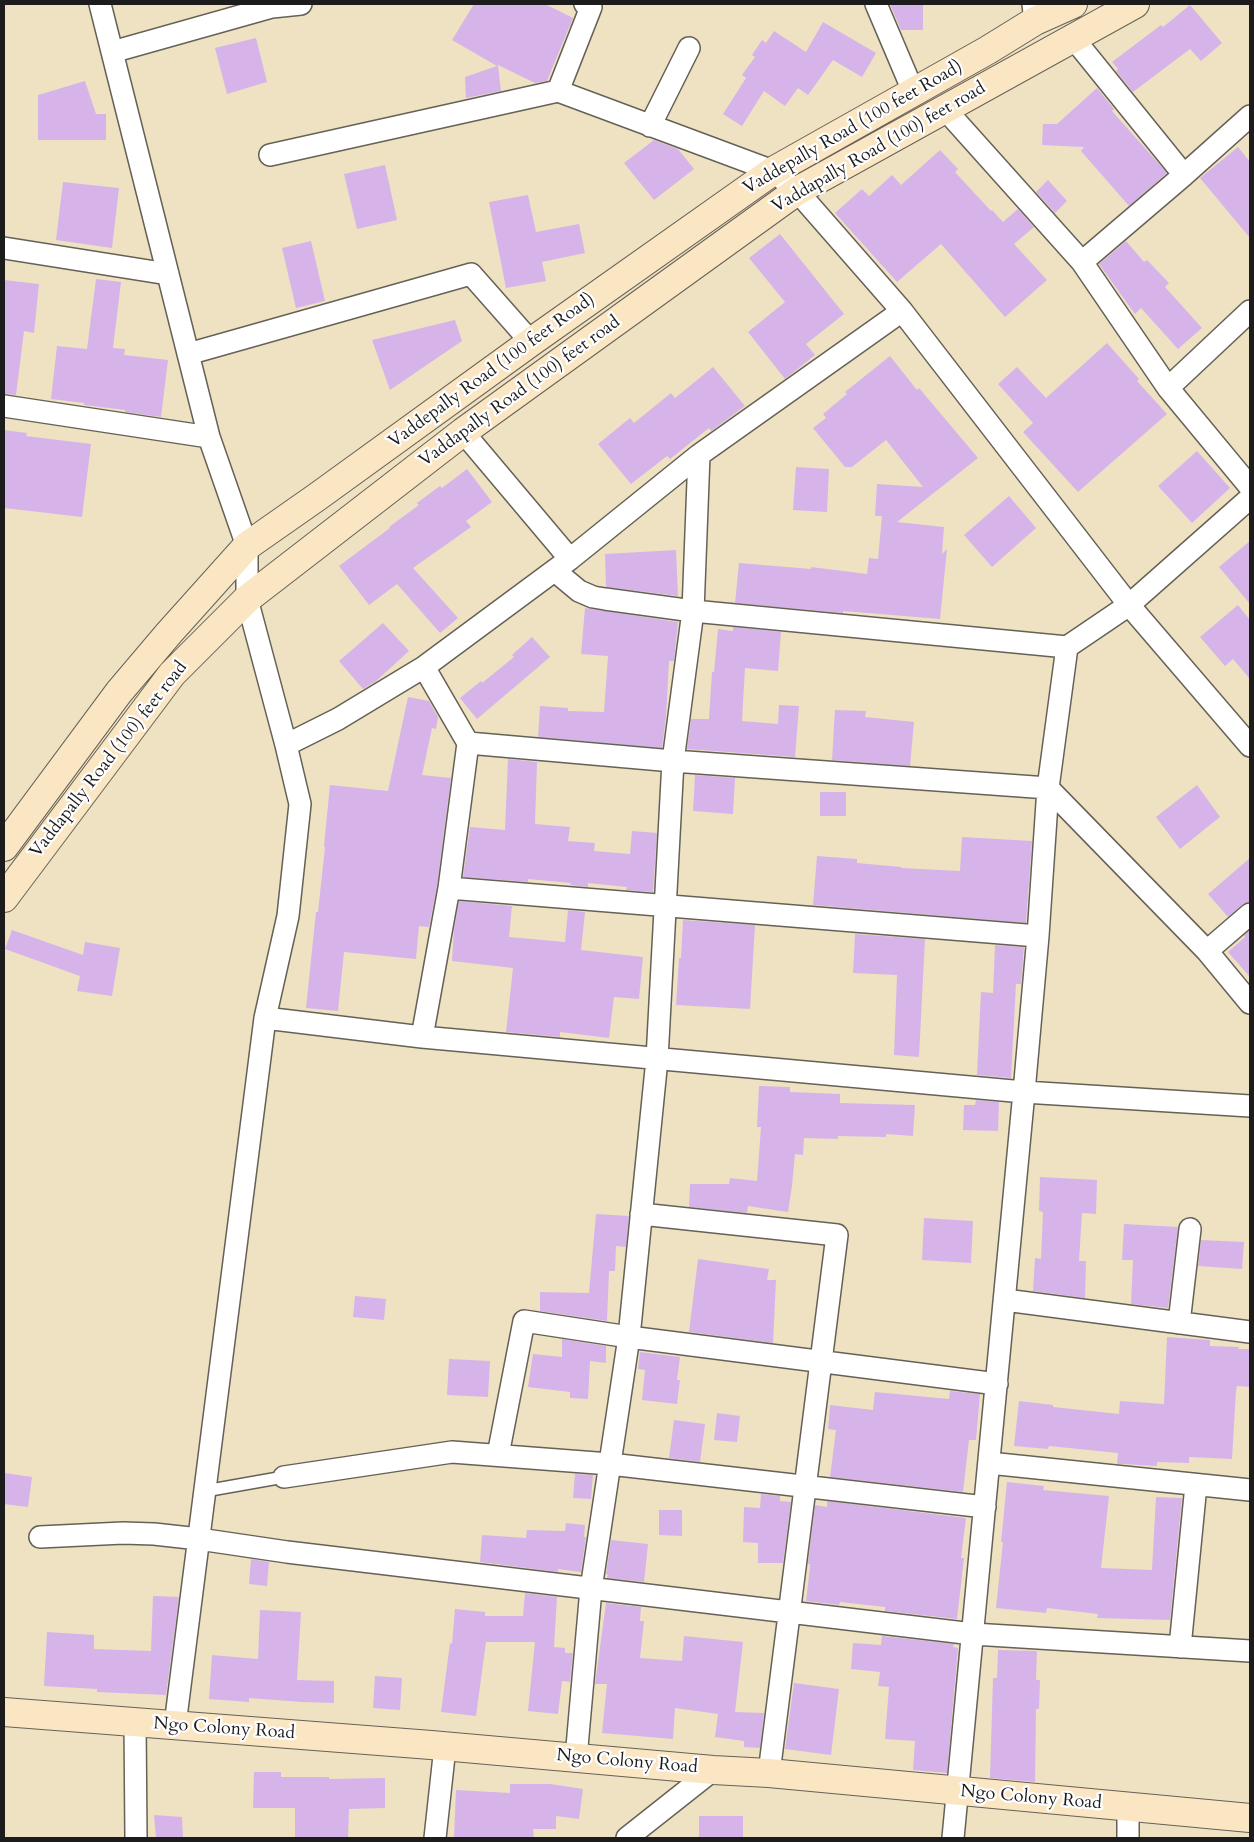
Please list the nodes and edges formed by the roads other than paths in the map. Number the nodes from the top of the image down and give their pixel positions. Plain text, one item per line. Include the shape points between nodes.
1 (100, 4) edge
2 (301, 4) edge
3 (585, 4) edge
4 (876, 4) edge
5 (1073, 4) edge
6 (1135, 4) edge
7 (1034, 13) edge
8 (1074, 39) junction
9 (689, 48) dead end
10 (112, 52) junction
11 (558, 91) junction
12 (913, 91) junction
13 (944, 108) junction
14 (1250, 116) edge
15 (650, 126) junction
16 (270, 155) dead end
17 (772, 171) junction
18 (1184, 175) junction
19 (797, 191) junction
20 (4, 248) edge
21 (1082, 262) junction
22 (168, 274) junction
23 (902, 311) junction
24 (1250, 311) edge
25 (531, 342) junction
26 (188, 354) junction
27 (1168, 388) junction
28 (4, 406) edge
29 (463, 432) junction
30 (209, 437) junction
31 (699, 456) junction
32 (1250, 488) edge
33 (1250, 498) edge
34 (247, 546) junction
35 (562, 565) junction
36 (247, 598) junction
37 (1129, 605) junction
38 (693, 611) junction
39 (1067, 647) junction
40 (424, 667) junction
41 (468, 743) junction
42 (286, 745) junction
43 (1250, 746) edge
44 (673, 761) junction
45 (1048, 788) junction
46 (4, 847) edge
47 (449, 888) junction
48 (4, 898) edge
49 (666, 906) junction
50 (1250, 914) edge
51 (1038, 936) junction
52 (1207, 951) junction
53 (1250, 1004) edge
54 (265, 1018) junction
55 (422, 1037) junction
56 (657, 1059) junction
57 (1024, 1092) junction
58 (1250, 1106) edge
59 (641, 1214) junction
60 (1190, 1229) dead end
61 (1005, 1300) junction
62 (1179, 1323) junction
63 (1250, 1332) edge
64 (629, 1337) junction
65 (821, 1361) junction
66 (997, 1384) junction
67 (498, 1455) junction
68 (989, 1463) junction
69 (610, 1464) junction
70 (284, 1477) joint
71 (1196, 1484) junction
72 (805, 1486) junction
73 (1250, 1490) edge
74 (205, 1491) junction
75 (985, 1507) junction
76 (40, 1537) dead end
77 (199, 1539) junction
78 (591, 1590) junction
79 (788, 1612) junction
80 (973, 1634) junction
81 (1180, 1647) junction
82 (1250, 1651) edge
83 (4, 1712) edge
84 (135, 1722) junction
85 (175, 1725) junction
86 (445, 1747) junction
87 (576, 1758) junction
88 (713, 1770) junction
89 (768, 1773) junction
90 (958, 1791) junction
91 (1128, 1806) junction
92 (1250, 1818) edge
93 (136, 1838) edge
94 (436, 1838) edge
95 (627, 1838) edge
96 (954, 1838) edge
97 (1128, 1838) edge

1 - 10 street
2 - 10 street via 272,7
3 - 11 street via 591,6
4 - 12 street
5 - 7 main road, Vaddepally Road (100 feet Road)
6 - 8 main road, Vaddapally Road (100) feet road
7 - 12 main road, Vaddepally Road (100 feet Road) via 988,50
8 - 13 main road, Vaddapally Road (100) feet road
8 - 18 street
9 - 15 street
10 - 22 street
11 - 15 street
11 - 16 street
12 - 17 main road, Vaddepally Road (100 feet Road)
13 - 19 main road, Vaddapally Road (100) feet road
13 - 21 street
14 - 18 street
15 - 17 street
17 - 19 street
17 - 25 main road, Vaddepally Road (100 feet Road)
18 - 21 street
19 - 23 street
19 - 29 main road, Vaddapally Road (100) feet road
20 - 22 street
21 - 27 street
22 - 26 street
23 - 31 street
23 - 37 street
24 - 27 street
25 - 26 street via 471,274
25 - 34 main road, Vaddepally Road (100 feet Road)
26 - 30 street
27 - 32 street
28 - 30 street
29 - 35 street
29 - 36 main road, Vaddapally Road (100) feet road
30 - 34 street
31 - 35 street
31 - 38 street
33 - 37 street
34 - 36 street
34 - 46 main road, Vaddepally Road (100 feet Road) via 119,692
35 - 38 street via 580,591 593,597
35 - 40 street
36 - 42 street
36 - 48 main road, Vaddapally Road (100) feet road via 172,674
37 - 39 street
37 - 43 street
38 - 39 street
38 - 44 street
39 - 45 street
40 - 41 street
40 - 42 street via 338,719
41 - 44 street
41 - 47 street
42 - 54 street via 300,804 288,916
44 - 45 street
44 - 49 street
45 - 51 street
45 - 52 street
47 - 49 street
47 - 55 street
49 - 51 street
49 - 56 street
50 - 52 street
51 - 57 street
52 - 53 street
54 - 55 street
54 - 74 street
55 - 56 street
56 - 57 street
56 - 59 street
57 - 58 street
57 - 61 street
59 - 64 street
59 - 65 street via 837,1235
60 - 62 street
61 - 62 street
61 - 66 street
62 - 63 street
64 - 65 street
64 - 67 street via 524,1320
64 - 69 street
65 - 66 street
65 - 72 street
66 - 68 street
67 - 69 street
67 - 70 street via 452,1452
68 - 71 street
68 - 75 street
69 - 72 street
69 - 78 street
70 - 74 lane
71 - 73 street
71 - 81 street
72 - 75 street
72 - 79 street
74 - 77 street
75 - 80 street
76 - 77 street via 122,1533
77 - 78 street
77 - 85 street
78 - 79 street
78 - 87 street
79 - 80 street
79 - 89 street
80 - 81 street
80 - 90 street
81 - 82 street
83 - 84 main road, Ngo Colony Road
84 - 85 main road, Ngo Colony Road
84 - 93 street
85 - 86 main road, Ngo Colony Road
86 - 87 main road, Ngo Colony Road
86 - 94 street
87 - 88 main road, Ngo Colony Road
88 - 89 main road, Ngo Colony Road
88 - 95 street
89 - 90 main road, Ngo Colony Road
90 - 91 main road, Ngo Colony Road
90 - 96 street
91 - 92 main road, Ngo Colony Road
91 - 97 street

